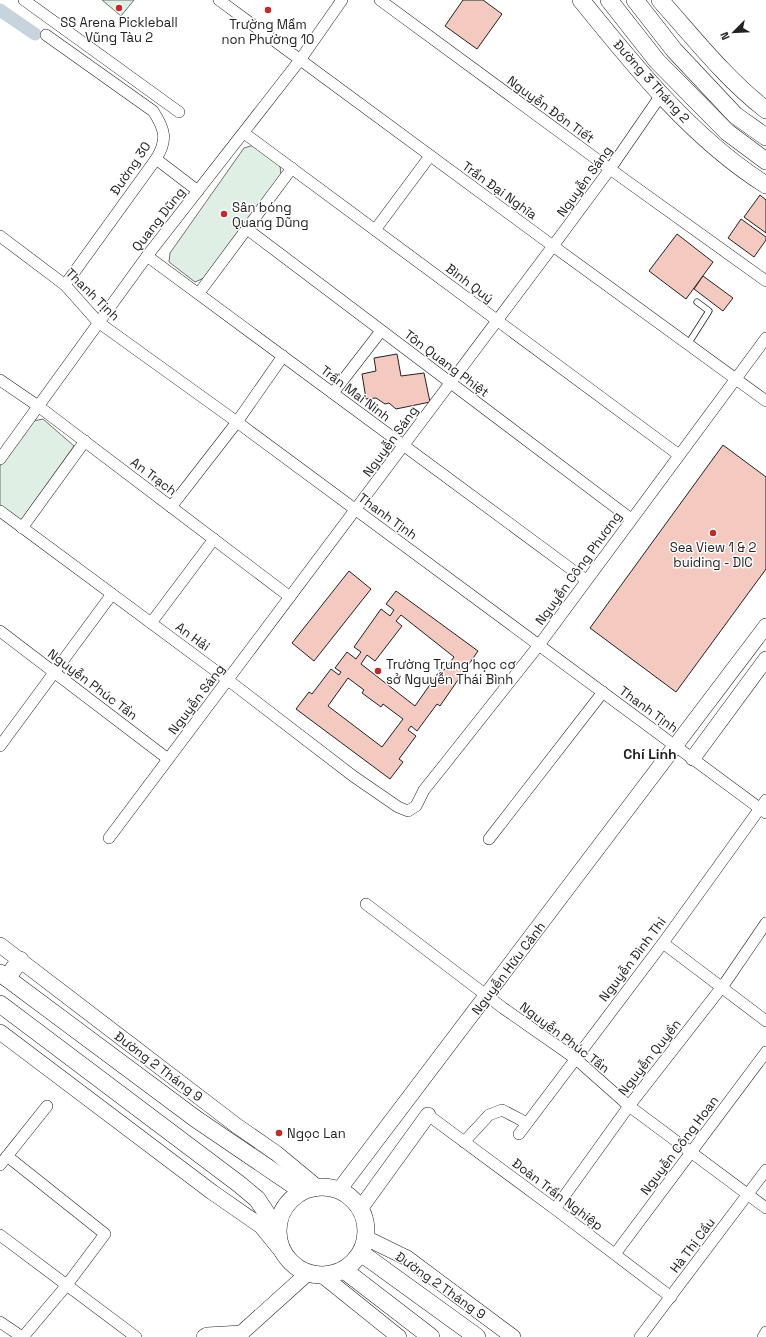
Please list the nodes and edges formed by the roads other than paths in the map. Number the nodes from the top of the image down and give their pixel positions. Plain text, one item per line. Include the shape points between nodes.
1 (24, 0) edge
2 (219, 0) edge
3 (342, 0) edge
4 (380, 0) edge
5 (582, 0) edge
6 (609, 0) edge
7 (635, 0) edge
8 (660, 0) edge
9 (46, 35) dead end
10 (300, 60) junction
11 (661, 95) junction
12 (766, 110) edge
13 (179, 112) dead end
14 (244, 133) junction
15 (766, 137) edge
16 (430, 156) junction
17 (156, 159) junction
18 (766, 161) edge
19 (292, 168) junction
20 (610, 169) junction
21 (766, 185) edge
22 (198, 191) junction
23 (247, 229) junction
24 (375, 230) junction
25 (0, 236) edge
26 (553, 246) junction
27 (147, 256) junction
28 (766, 281) edge
29 (65, 285) junction
30 (199, 294) junction
31 (697, 302) dead end
32 (497, 320) junction
33 (98, 322) junction
34 (381, 331) junction
35 (766, 338) edge
36 (688, 344) junction
37 (283, 356) junction
38 (736, 379) junction
39 (0, 380) edge
40 (450, 383) junction
41 (333, 393) junction
42 (766, 401) edge
43 (38, 406) junction
44 (237, 422) junction
45 (85, 442) junction
46 (403, 445) junction
47 (679, 455) junction
48 (0, 459) edge
49 (171, 507) junction
50 (356, 510) junction
51 (0, 511) edge
52 (631, 520) junction
53 (22, 528) junction
54 (214, 539) junction
55 (586, 580) junction
56 (112, 594) junction
57 (290, 596) junction
58 (152, 623) junction
59 (766, 626) edge
60 (0, 630) edge
61 (539, 645) junction
62 (766, 659) edge
63 (55, 672) junction
64 (228, 680) junction
65 (603, 692) junction
66 (0, 746) edge
67 (676, 746) junction
68 (693, 758) junction
69 (168, 759) junction
70 (764, 807) edge
71 (408, 810) joint
72 (109, 838) dead end
73 (488, 839) dead end
74 (366, 904) dead end
75 (766, 923) edge
76 (663, 943) junction
77 (0, 945) edge
78 (20, 960) junction
79 (3, 975) edge
80 (722, 986) junction
81 (487, 995) junction
82 (0, 1004) edge
83 (766, 1021) edge
84 (0, 1032) edge
85 (766, 1052) edge
86 (576, 1060) junction
87 (47, 1106) dead end
88 (629, 1106) junction
89 (428, 1115) joint
90 (527, 1123) junction
91 (519, 1134) dead end
92 (464, 1142) junction
93 (691, 1152) junction
94 (3, 1160) edge
95 (766, 1170) edge
96 (310, 1189) junction
97 (339, 1190) junction
98 (748, 1194) junction
99 (766, 1208) edge
100 (360, 1209) junction
101 (555, 1209) junction
102 (277, 1229) junction
103 (0, 1235) edge
104 (363, 1246) junction
105 (283, 1253) junction
106 (615, 1254) junction
107 (344, 1270) junction
108 (315, 1274) junction
109 (66, 1286) junction
110 (671, 1297) junction
111 (0, 1322) edge
112 (766, 1332) edge
113 (240, 1335) edge
114 (22, 1337) edge
115 (136, 1337) edge
116 (204, 1337) edge
117 (399, 1337) edge
118 (431, 1337) edge
119 (477, 1337) edge
120 (513, 1337) edge
121 (640, 1337) edge
122 (763, 1337) edge

1 - 13 street
2 - 10 street, Trần Đại Nghĩa
3 - 10 street, Quang Dũng
4 - 20 street, Nguyễn Đôn Tiết
5 - 11 main road, Đường 3 Tháng 2
6 - 18 main road, Đường 3 Tháng 2 via 657,61 727,132
7 - 15 main road via 674,50 736,115
8 - 12 main road via 749,97
9 - 17 street, Đường 30 via 153,111 161,123 164,138 162,150
10 - 14 street, Quang Dũng
10 - 16 street, Trần Đại Nghĩa
11 - 20 street, Nguyễn Sáng
11 - 21 main road, Đường 3 Tháng 2 via 729,158
14 - 19 street, Bình Quý
14 - 22 street, Quang Dũng
16 - 24 street
16 - 26 street, Trần Đại Nghĩa
17 - 22 street
17 - 29 street, Đường 30
19 - 23 street
19 - 24 street, Bình Quý
20 - 26 street, Nguyễn Sáng
20 - 28 street, Nguyễn Đôn Tiết
22 - 27 street, Quang Dũng
23 - 30 street
23 - 34 street, Tôn Quang Phiệt
24 - 32 street, Bình Quý
25 - 29 street, Thanh Tịnh
26 - 32 street, Nguyễn Sáng
26 - 36 street, Trần Đại Nghĩa
27 - 30 street, Trần Mai Ninh
27 - 33 street, Quang Dũng
29 - 33 street, Thanh Tịnh
30 - 37 street, Trần Mai Ninh
31 - 36 lane via 709,311
32 - 40 street, Nguyễn Sáng
32 - 47 street, Bình Quý
33 - 43 street, Quang Dũng
33 - 44 street, Thanh Tịnh
34 - 40 street, Tôn Quang Phiệt
34 - 41 street
35 - 38 street, Nguyễn Công Phương
36 - 38 street, Trần Đại Nghĩa
37 - 41 street, Trần Mai Ninh
37 - 44 street
38 - 42 street, Trần Đại Nghĩa
38 - 47 street, Nguyễn Công Phương
39 - 43 street, An Trạch
40 - 46 street, Nguyễn Sáng
40 - 52 street, Tôn Quang Phiệt
41 - 46 street, Trần Mai Ninh
43 - 45 street, An Trạch
43 - 48 street, Quang Dũng
44 - 49 street
44 - 50 street, Thanh Tịnh
45 - 49 street, An Trạch
45 - 53 street
46 - 50 street, Nguyễn Sáng
46 - 55 street, Trần Mai Ninh
47 - 52 street, Nguyễn Công Phương
49 - 54 street, An Trạch
50 - 57 street, Nguyễn Sáng
50 - 61 street, Thanh Tịnh
51 - 53 street, An Hải
52 - 55 street, Nguyễn Công Phương
53 - 56 street, An Hải
54 - 57 street, An Trạch
54 - 58 street
55 - 61 street, Nguyễn Công Phương
56 - 58 street, An Hải
56 - 63 street
57 - 64 street, Nguyễn Sáng
58 - 64 street, An Hải
59 - 67 main road, Nguyễn Hữu Cảnh
60 - 63 street, Nguyễn Phúc Tần
61 - 65 street, Thanh Tịnh
61 - 71 street, Nguyễn Công Phương via 424,790 416,806
62 - 68 main road
63 - 66 street
63 - 69 street, Nguyễn Phúc Tần
64 - 69 street, Nguyễn Sáng
64 - 71 street, An Hải via 354,776 398,807
65 - 67 street, Thanh Tịnh
65 - 73 street
67 - 68 street, Thanh Tịnh
67 - 81 main road, Nguyễn Hữu Cảnh
68 - 70 street, Thanh Tịnh
69 - 72 street, Nguyễn Sáng
70 - 76 street, Nguyễn Đình Thi
74 - 81 street, Nguyễn Phúc Tần
75 - 80 street, Nguyễn Quyền
76 - 80 street
76 - 86 street, Nguyễn Đình Thi
77 - 78 main road, Đường 2 Tháng 9
78 - 79 main road
78 - 96 main road, Đường 2 Tháng 9 via 276,1153
79 - 96 main road, Đường 2 Tháng 9 via 196,1119
80 - 83 street
80 - 88 street, Nguyễn Quyền
81 - 86 street, Nguyễn Phúc Tần
81 - 97 main road, Nguyễn Hữu Cảnh
82 - 102 main road via 239,1184 257,1199
84 - 105 main road via 261,1226
85 - 93 street, Nguyễn Công Hoan
86 - 88 street, Nguyễn Phúc Tần
86 - 90 street, Nguyễn Đình Thi
87 - 94 street
88 - 93 street, Nguyễn Phúc Tần
88 - 101 street, Nguyễn Quyền
89 - 92 street, Đoàn Trần Nghiệp
89 - 100 main road
90 - 91 street, Nguyễn Đình Thi
90 - 92 street via 502,1110 489,1115
92 - 101 street, Đoàn Trần Nghiệp
93 - 98 street, Nguyễn Phúc Tần
93 - 106 street, Nguyễn Công Hoan
94 - 109 street via 105,1234
95 - 98 street, Hà Thị Cầu
96 - 97 main road via 329,1187
96 - 102 main road via 292,1198 285,1206
97 - 100 main road via 351,1198
98 - 99 street, Nguyễn Phúc Tần
98 - 110 street, Hà Thị Cầu
100 - 104 main road via 366,1222
101 - 106 street, Đoàn Trần Nghiệp
102 - 105 main road
103 - 109 street
104 - 107 main road via 354,1263
104 - 119 main road, Đường 2 Tháng 9 via 408,1285
104 - 120 main road, Đường 2 Tháng 9 via 407,1258
105 - 108 main road via 292,1264
106 - 110 street, Đoàn Trần Nghiệp
107 - 108 main road
107 - 118 main road
108 - 113 main road
108 - 117 main road
109 - 114 street
109 - 115 street
110 - 121 street, Hà Thị Cầu
111 - 114 street
112 - 122 street
113 - 116 main road

